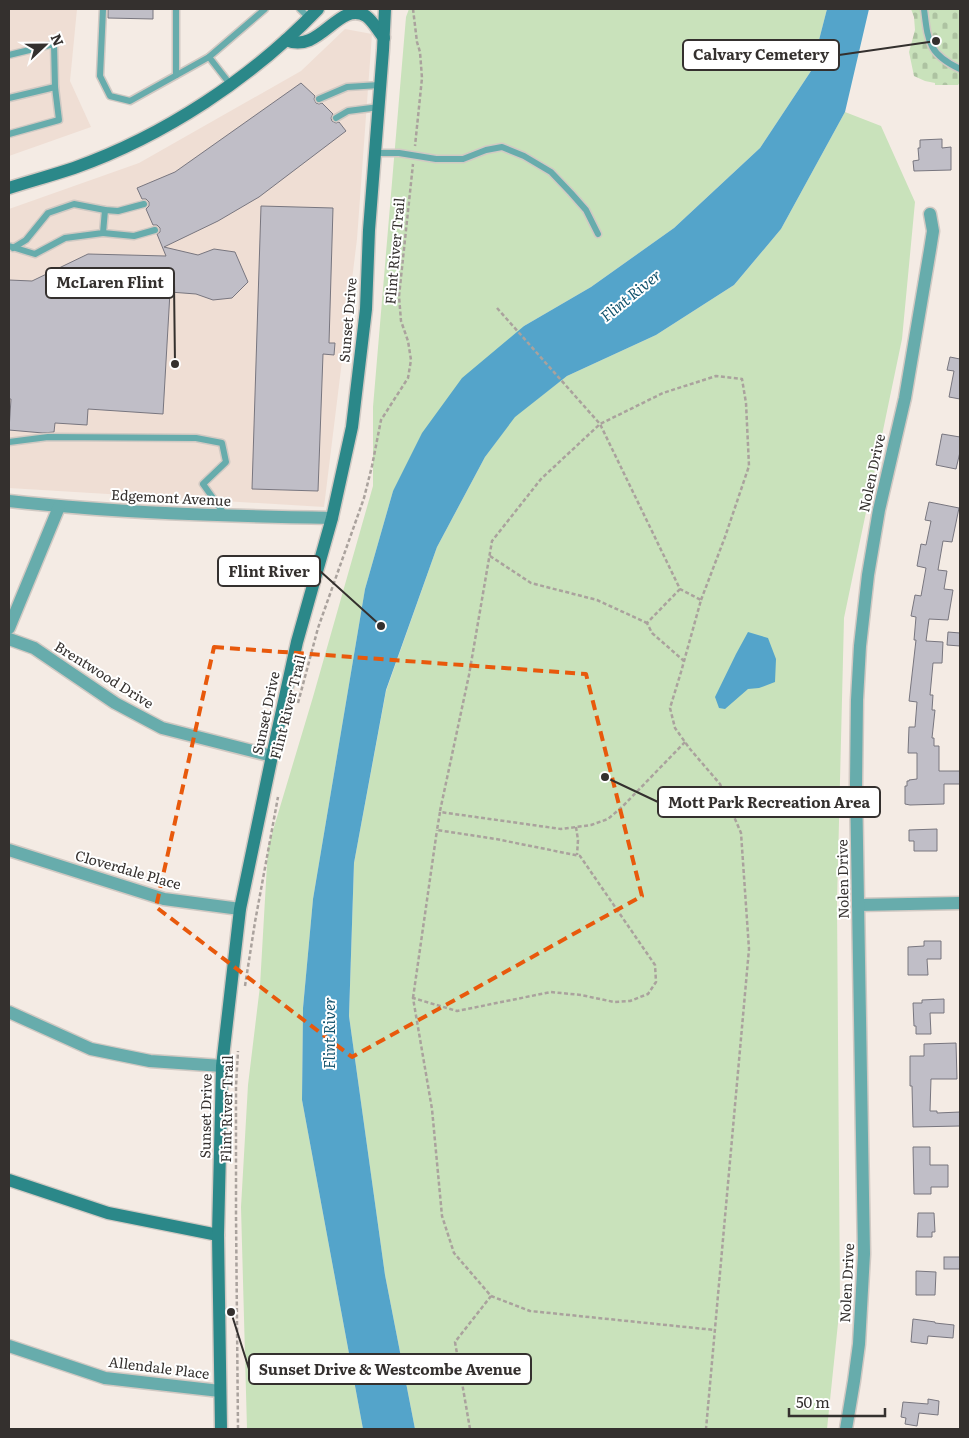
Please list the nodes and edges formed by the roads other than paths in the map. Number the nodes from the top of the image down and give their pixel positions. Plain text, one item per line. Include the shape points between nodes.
1 (103, 9) edge
2 (176, 9) edge
3 (264, 9) edge
4 (385, 9) edge
5 (924, 9) edge
6 (309, 12) edge
7 (384, 38) junction
8 (286, 40) junction
9 (9, 55) edge
10 (209, 57) junction
11 (960, 69) edge
12 (176, 75) junction
13 (230, 84) junction
14 (380, 85) junction
15 (54, 87) junction
16 (9, 98) edge
17 (319, 99) dead end
18 (378, 107) junction
19 (336, 118) dead end
20 (9, 134) edge
21 (375, 153) junction
22 (9, 188) edge
23 (144, 204) dead end
24 (106, 210) junction
25 (930, 214) dead end
26 (155, 230) dead end
27 (103, 234) junction
28 (598, 234) dead end
29 (11, 247) edge
30 (9, 442) edge
31 (9, 501) edge
32 (59, 507) junction
33 (226, 516) junction
34 (332, 518) junction
35 (9, 628) edge
36 (9, 640) edge
37 (272, 756) junction
38 (9, 850) edge
39 (960, 903) edge
40 (858, 905) junction
41 (240, 909) junction
42 (9, 1012) edge
43 (222, 1066) junction
44 (9, 1180) edge
45 (218, 1235) junction
46 (9, 1346) edge
47 (220, 1391) junction
48 (221, 1429) edge
49 (846, 1429) edge

1 - 12 lane via 100,76 110,96 130,101
2 - 12 lane
3 - 10 lane
4 - 7 street, Sunset Drive
5 - 11 lane via 928,37 934,50 946,62
6 - 8 street
7 - 8 street via 369,18 353,12 338,18 306,41
7 - 14 street, Sunset Drive
8 - 13 street
9 - 15 lane via 54,44
10 - 12 lane
10 - 13 lane
13 - 22 street via 164,127 105,155
14 - 17 lane via 347,87
14 - 18 street, Sunset Drive
15 - 16 lane
15 - 20 lane via 59,120
18 - 19 lane via 348,112
18 - 21 street, Sunset Drive
21 - 28 lane via 399,153 436,160 464,159 502,147 551,172 586,210
21 - 34 street, Sunset Drive via 366,310 352,427
23 - 24 lane via 118,211
24 - 27 lane
24 - 29 lane via 74,204 48,213 26,240
25 - 40 street, Nolen Drive via 933,231 930,250 905,398 879,510 862,626 856,738
26 - 27 lane via 134,236
27 - 29 lane via 65,238 35,254
30 - 33 lane via 48,437 196,438 222,443 226,462 203,484
31 - 32 street, Edgemont Avenue
32 - 33 street, Edgemont Avenue
32 - 35 street
33 - 34 street, Edgemont Avenue
34 - 37 street, Sunset Drive via 297,642
36 - 37 street, Brentwood Drive via 34,648 115,703 162,728
37 - 41 street, Sunset Drive
38 - 41 street, Cloverdale Place via 164,899
39 - 40 street
40 - 49 street, Nolen Drive via 863,1273 858,1353
41 - 43 street, Sunset Drive
42 - 43 street via 91,1049 150,1061
43 - 45 street, Sunset Drive
44 - 45 street via 108,1213
45 - 47 street, Sunset Drive
46 - 47 street, Allendale Place via 105,1378
47 - 48 street, Sunset Drive

